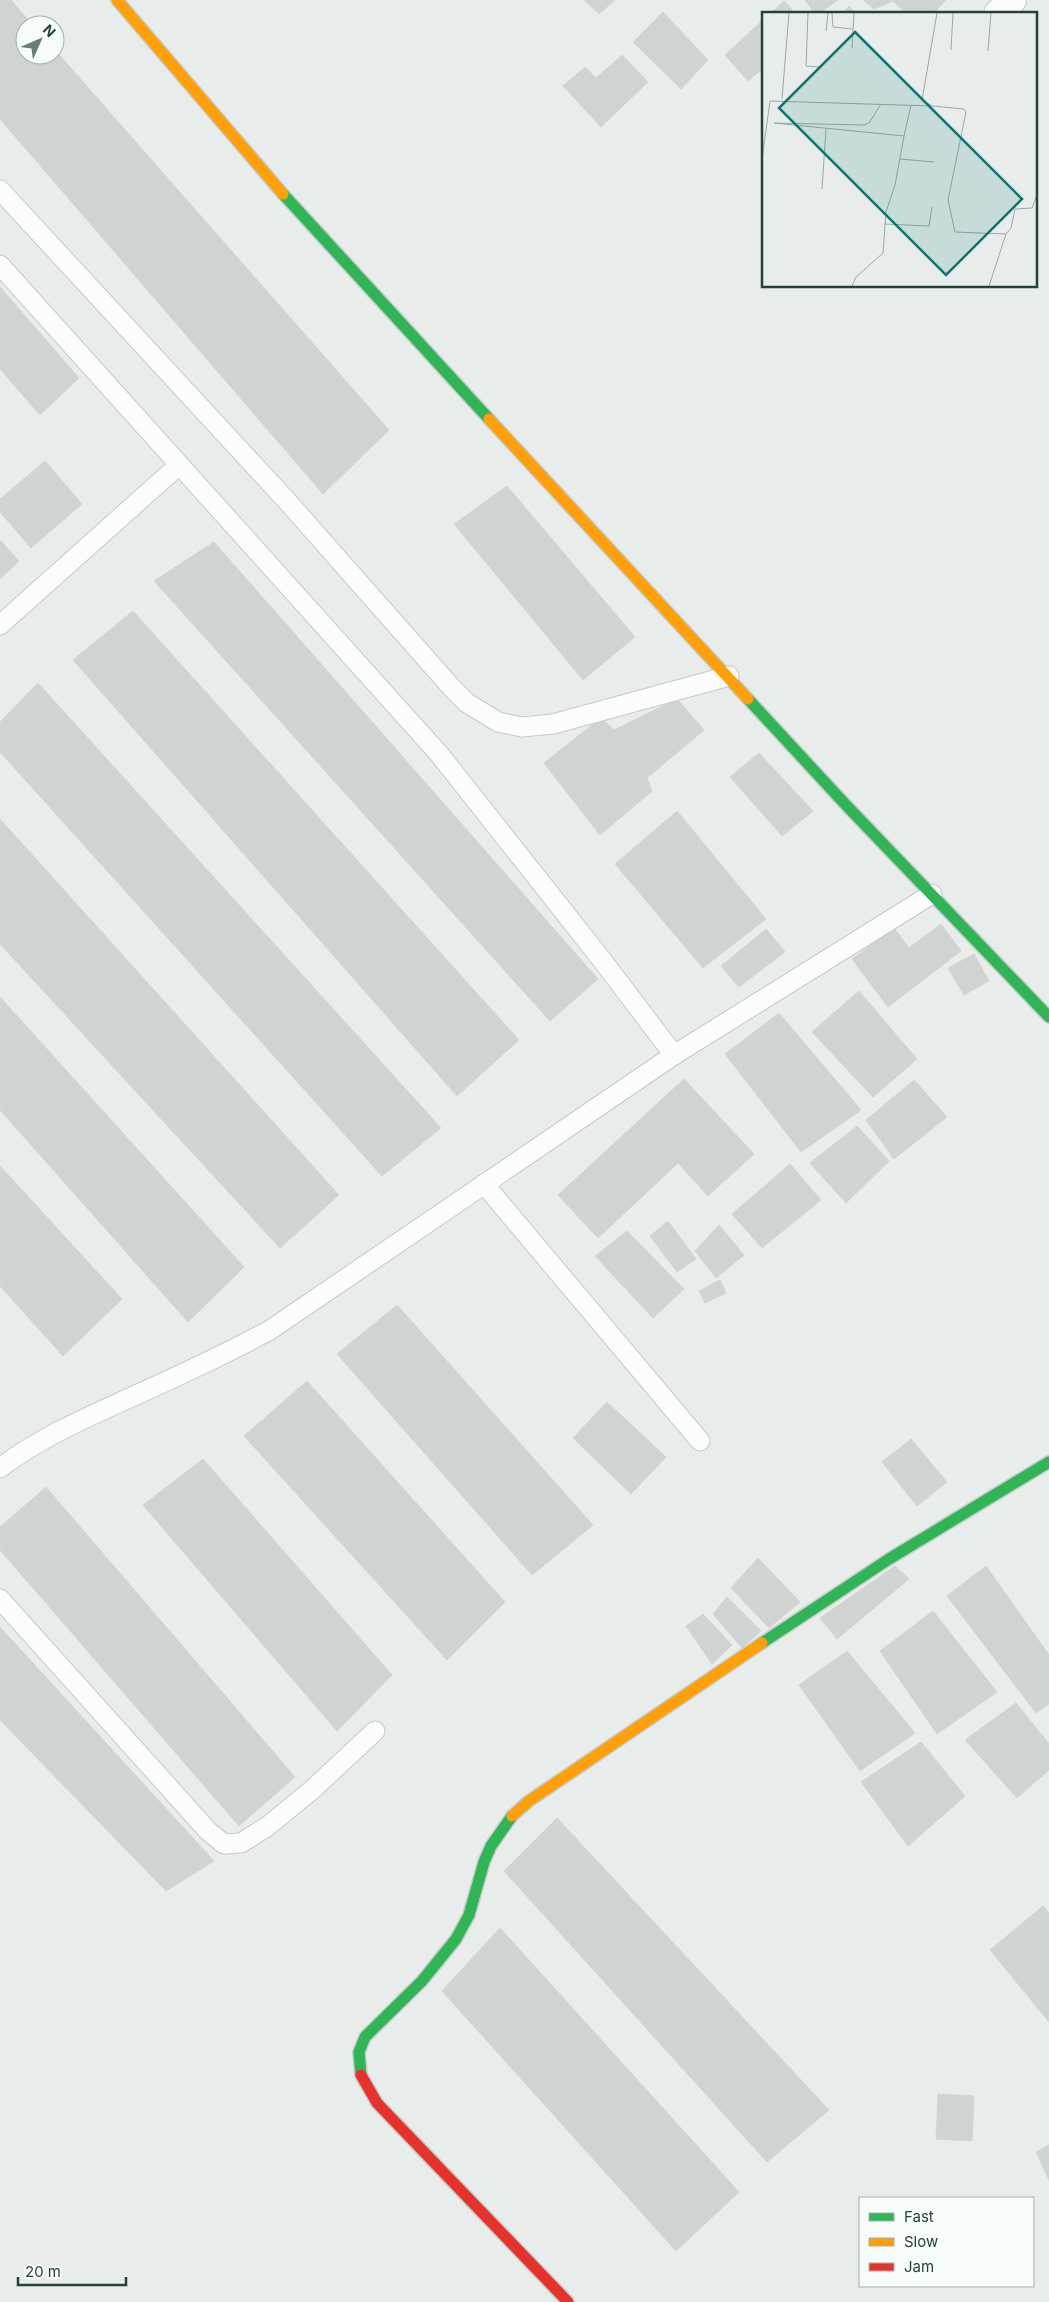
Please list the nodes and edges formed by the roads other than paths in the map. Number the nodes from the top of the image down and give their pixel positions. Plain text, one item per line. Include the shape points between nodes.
1 (117, 0) edge
2 (1012, 0) edge
3 (1000, 12) edge
4 (0, 190) edge
5 (0, 265) edge
6 (180, 465) junction
7 (0, 625) edge
8 (729, 676) junction
9 (932, 894) junction
10 (1049, 1017) edge
11 (674, 1055) junction
12 (484, 1184) junction
13 (700, 1441) dead end
14 (1049, 1462) edge
15 (0, 1468) edge
16 (0, 1599) edge
17 (375, 1731) dead end
18 (568, 2302) edge

1 - 8 street via 306,221
2 - 3 street
4 - 8 lane via 287,501 467,703 498,722 522,727 554,724
5 - 6 lane
6 - 7 lane
6 - 11 lane via 440,755
8 - 9 street
9 - 10 street
9 - 11 lane
11 - 12 lane
12 - 13 lane
12 - 15 lane via 270,1330 63,1429 21,1452
14 - 18 street via 889,1559 678,1698 513,1814 486,1854 466,1922 430,1970 362,2043 359,2068 377,2103
16 - 17 lane via 201,1823 224,1844 240,1843 268,1826

